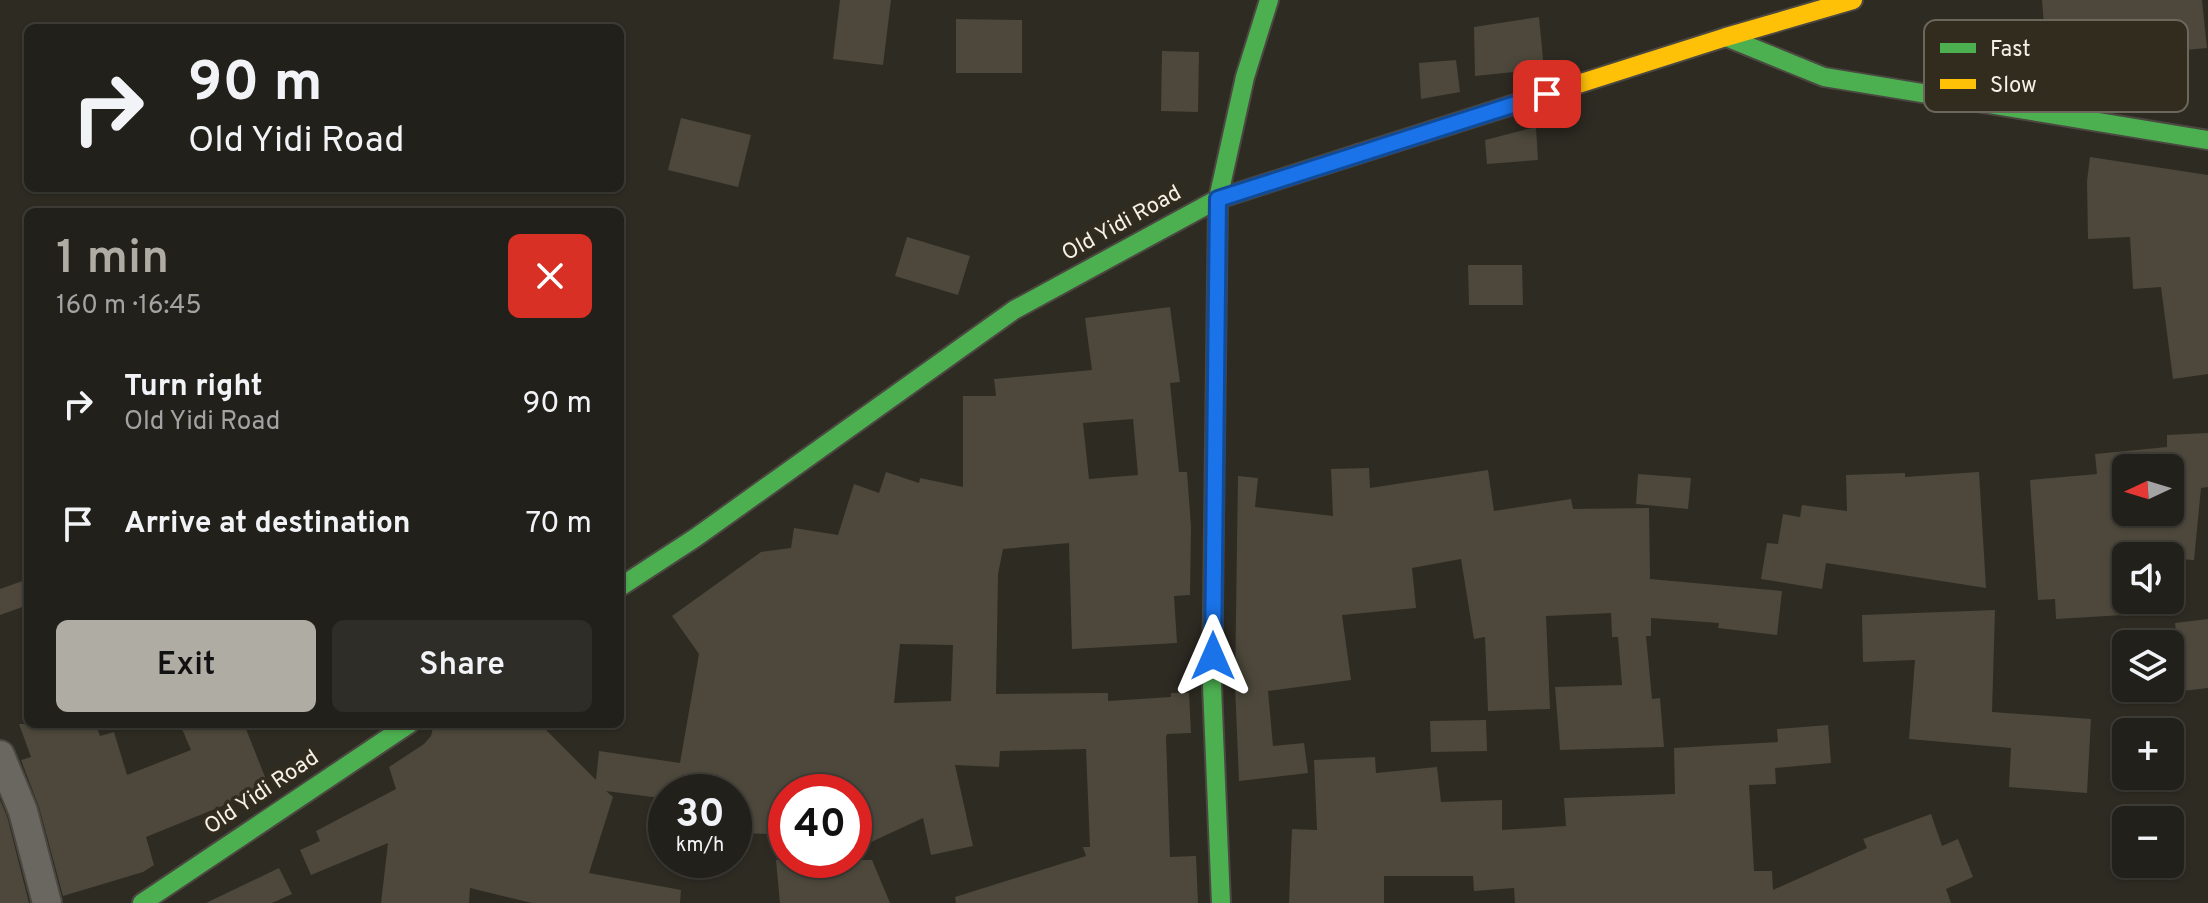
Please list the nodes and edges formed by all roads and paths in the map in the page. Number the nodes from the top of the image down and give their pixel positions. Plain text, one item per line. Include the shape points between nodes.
1 (1269, 0) edge
2 (1853, 0) edge
3 (1726, 37) junction
4 (1924, 93) edge
5 (2037, 112) edge
6 (2208, 140) edge
7 (1218, 199) junction
8 (624, 584) edge
9 (403, 728) edge
10 (0, 755) edge
11 (47, 903) edge
12 (142, 903) edge
13 (1221, 903) edge

1 - 7 main road via 1245,77
2 - 3 main road, Old Yidi Road
3 - 4 main road via 1824,77
3 - 7 main road, Old Yidi Road
5 - 6 main road
7 - 8 main road, Old Yidi Road via 1014,310
7 - 13 main road via 1212,686
9 - 12 main road, Old Yidi Road
10 - 11 street via 23,811

